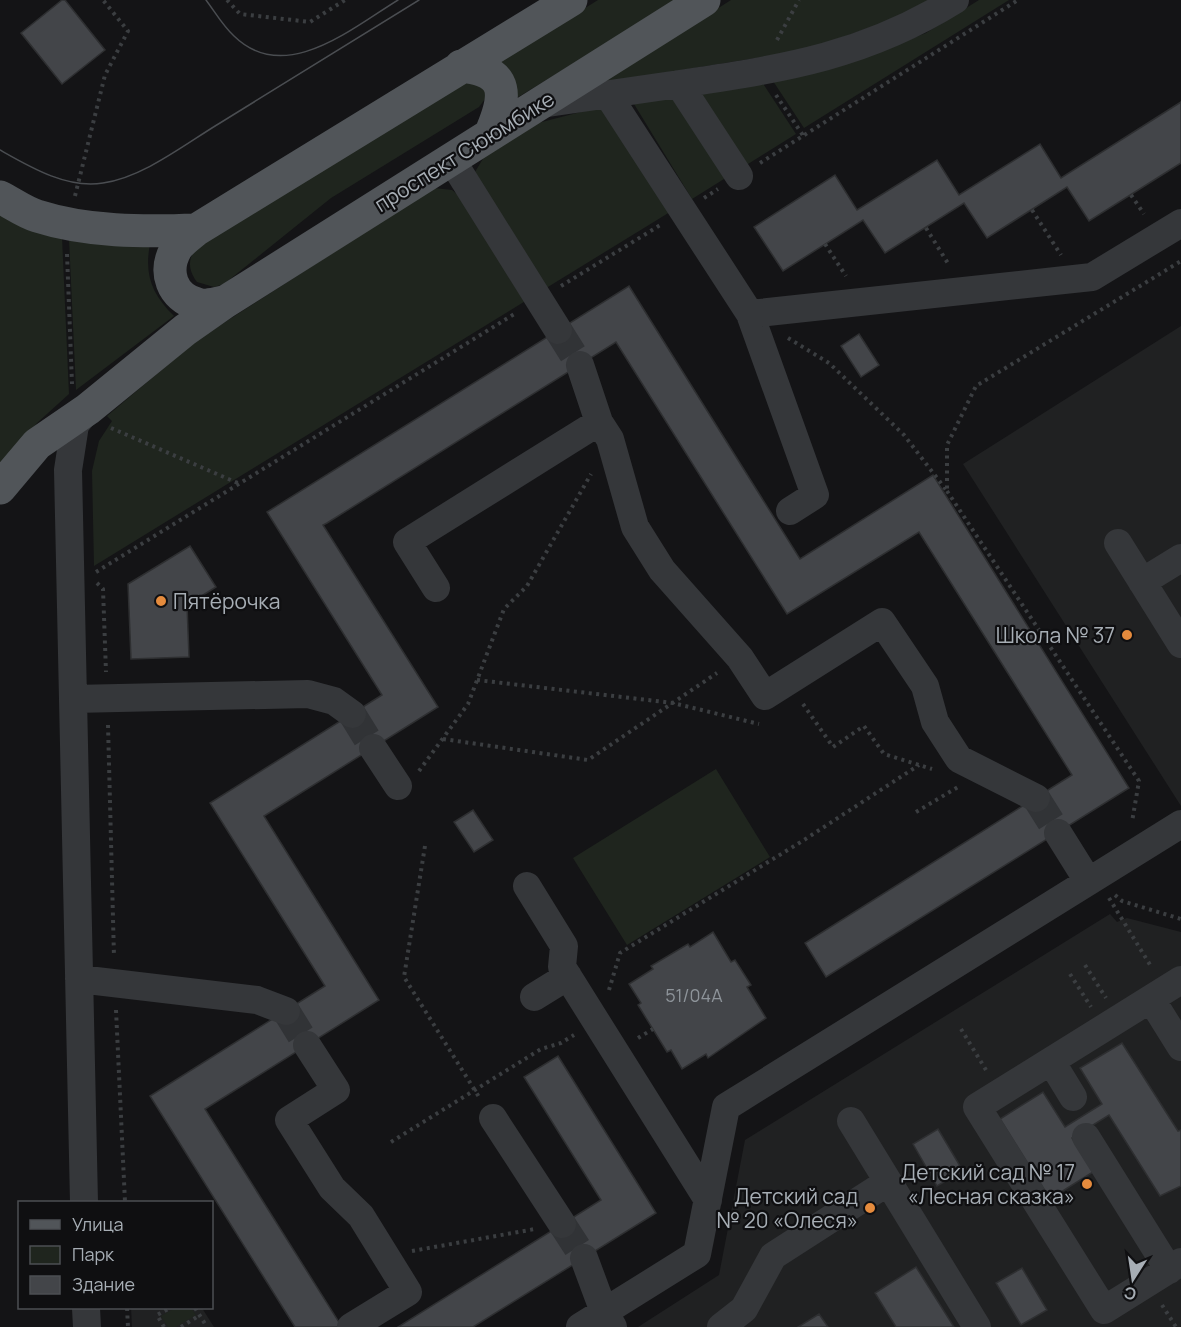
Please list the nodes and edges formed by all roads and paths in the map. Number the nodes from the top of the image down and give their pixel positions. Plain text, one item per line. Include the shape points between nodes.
1 (103, 0) edge
2 (227, 0) edge
3 (345, 0) edge
4 (571, 0) edge
5 (704, 0) edge
6 (799, 0) edge
7 (956, 0) edge
8 (772, 49) dead end
9 (461, 66) junction
10 (679, 84) junction
11 (774, 91) dead end
12 (608, 95) junction
13 (539, 104) junction
14 (489, 135) junction
15 (804, 137) dead end
16 (451, 159) junction
17 (739, 176) dead end
18 (0, 196) edge
19 (75, 199) dead end
20 (1032, 210) dead end
21 (1181, 223) edge
22 (926, 228) dead end
23 (195, 230) junction
24 (825, 244) dead end
25 (67, 248) dead end
26 (1181, 261) edge
27 (1077, 280) junction
28 (966, 290) junction
29 (225, 302) junction
30 (862, 302) junction
31 (750, 315) junction
32 (558, 330) tunnel mouth
33 (580, 364) tunnel mouth
34 (88, 409) junction
35 (604, 430) junction
36 (240, 484) dead end
37 (0, 488) edge
38 (947, 491) junction
39 (790, 511) dead end
40 (1118, 543) dead end
41 (1181, 558) edge
42 (1142, 582) junction
43 (436, 588) dead end
44 (1181, 644) edge
45 (740, 658) junction
46 (477, 680) junction
47 (73, 699) junction
48 (673, 703) junction
49 (806, 708) dead end
50 (352, 714) tunnel mouth
51 (107, 721) dead end
52 (443, 738) junction
53 (374, 748) tunnel mouth
54 (919, 765) junction
55 (939, 771) dead end
56 (985, 772) junction
57 (407, 781) joint
58 (1036, 798) tunnel mouth
59 (916, 812) dead end
60 (1181, 824) edge
61 (1058, 833) tunnel mouth
62 (425, 846) dead end
63 (1125, 859) junction
64 (1092, 879) junction
65 (526, 886) dead end
66 (1181, 919) edge
67 (1085, 965) dead end
68 (115, 969) dead end
69 (1070, 974) dead end
70 (568, 976) junction
71 (79, 979) junction
72 (1166, 989) edge
73 (534, 997) dead end
74 (116, 1005) dead end
75 (286, 1011) tunnel mouth
76 (596, 1021) junction
77 (1111, 1023) junction
78 (961, 1029) dead end
79 (307, 1045) tunnel mouth
80 (1181, 1047) edge
81 (1051, 1061) junction
82 (475, 1090) junction
83 (1000, 1093) junction
84 (1073, 1097) dead end
85 (493, 1118) joint
86 (851, 1121) dead end
87 (1086, 1137) dead end
88 (391, 1142) dead end
89 (888, 1182) junction
90 (708, 1200) junction
91 (84, 1201) edge
92 (125, 1201) edge
93 (562, 1224) joint
94 (386, 1256) junction
95 (584, 1258) tunnel mouth
96 (1175, 1266) edge
97 (86, 1309) edge
98 (127, 1309) edge
99 (168, 1309) edge
100 (196, 1309) edge
101 (200, 1315) junction
102 (609, 1320) edge
103 (87, 1327) edge
104 (128, 1327) edge
105 (164, 1327) edge
106 (181, 1327) edge
107 (207, 1327) edge
108 (351, 1327) edge
109 (580, 1327) edge
110 (722, 1327) edge
111 (977, 1327) edge

1 - 19 path via 128,31 105,75
2 - 3 path via 240,14 310,22
4 - 9 main road
5 - 13 main road, проспект Сююмбике
6 - 8 path
7 - 10 street via 921,21 809,63
9 - 14 main road via 480,68 502,90 502,106
9 - 23 main road
10 - 12 street
10 - 17 street
11 - 15 path
12 - 13 street
12 - 31 street
13 - 14 main road, проспект Сююмбике
14 - 16 main road, проспект Сююмбике
16 - 29 main road, проспект Сююмбике
16 - 32 street
18 - 23 main road via 35,216 68,224 147,232
20 - 27 path
21 - 27 street via 1092,277
22 - 28 path
23 - 29 main road via 177,248 169,264 170,281 181,297 199,305
24 - 30 path
25 - 34 path
26 - 38 path via 976,386 947,445
27 - 28 street
28 - 30 street
29 - 34 main road, проспект Сююмбике
30 - 31 street
31 - 38 path via 828,363 904,435
31 - 39 street via 815,495
33 - 35 street
34 - 36 path
34 - 37 main road, проспект Сююмбике via 37,444
34 - 47 street via 75,425 68,470
35 - 43 street via 407,542
35 - 45 street via 635,527 662,570
35 - 46 path via 527,586 504,609
38 - 63 path via 1139,781
40 - 42 street
41 - 42 street
42 - 44 street
45 - 48 path
45 - 56 street via 765,696 882,622 925,686 935,722 959,759
46 - 48 path
46 - 52 path via 468,704
47 - 50 street via 308,694 334,701
47 - 71 street
48 - 52 path via 588,760
49 - 54 path via 833,747 864,726 884,754
51 - 68 path
52 - 57 path
53 - 57 street
54 - 55 path
54 - 76 path via 620,953 602,1018
56 - 58 street
56 - 59 path
60 - 63 street
61 - 64 street
62 - 82 path via 404,977
63 - 64 street
64 - 66 path via 1122,902
64 - 72 path
64 - 90 street via 726,1107
65 - 70 street via 564,946 562,967
67 - 77 path
69 - 77 path
70 - 73 street
70 - 76 street
71 - 75 street via 257,1000
71 - 91 street
72 - 77 street
72 - 80 street
74 - 92 path
76 - 82 path
76 - 90 street
77 - 81 street
78 - 83 path
79 - 94 street via 336,1090 289,1120 332,1188 361,1216
81 - 83 street
81 - 84 street
82 - 85 path
82 - 88 path
83 - 96 street via 977,1107 1104,1310
85 - 93 street
86 - 89 street
87 - 96 street
89 - 110 street via 773,1256 744,1309
89 - 111 street
90 - 102 street via 697,1254
93 - 94 path
94 - 108 street via 408,1292
95 - 102 street
97 - 103 street
98 - 104 path
99 - 105 path via 157,1315
100 - 101 path
101 - 106 path
101 - 107 path
102 - 109 street

